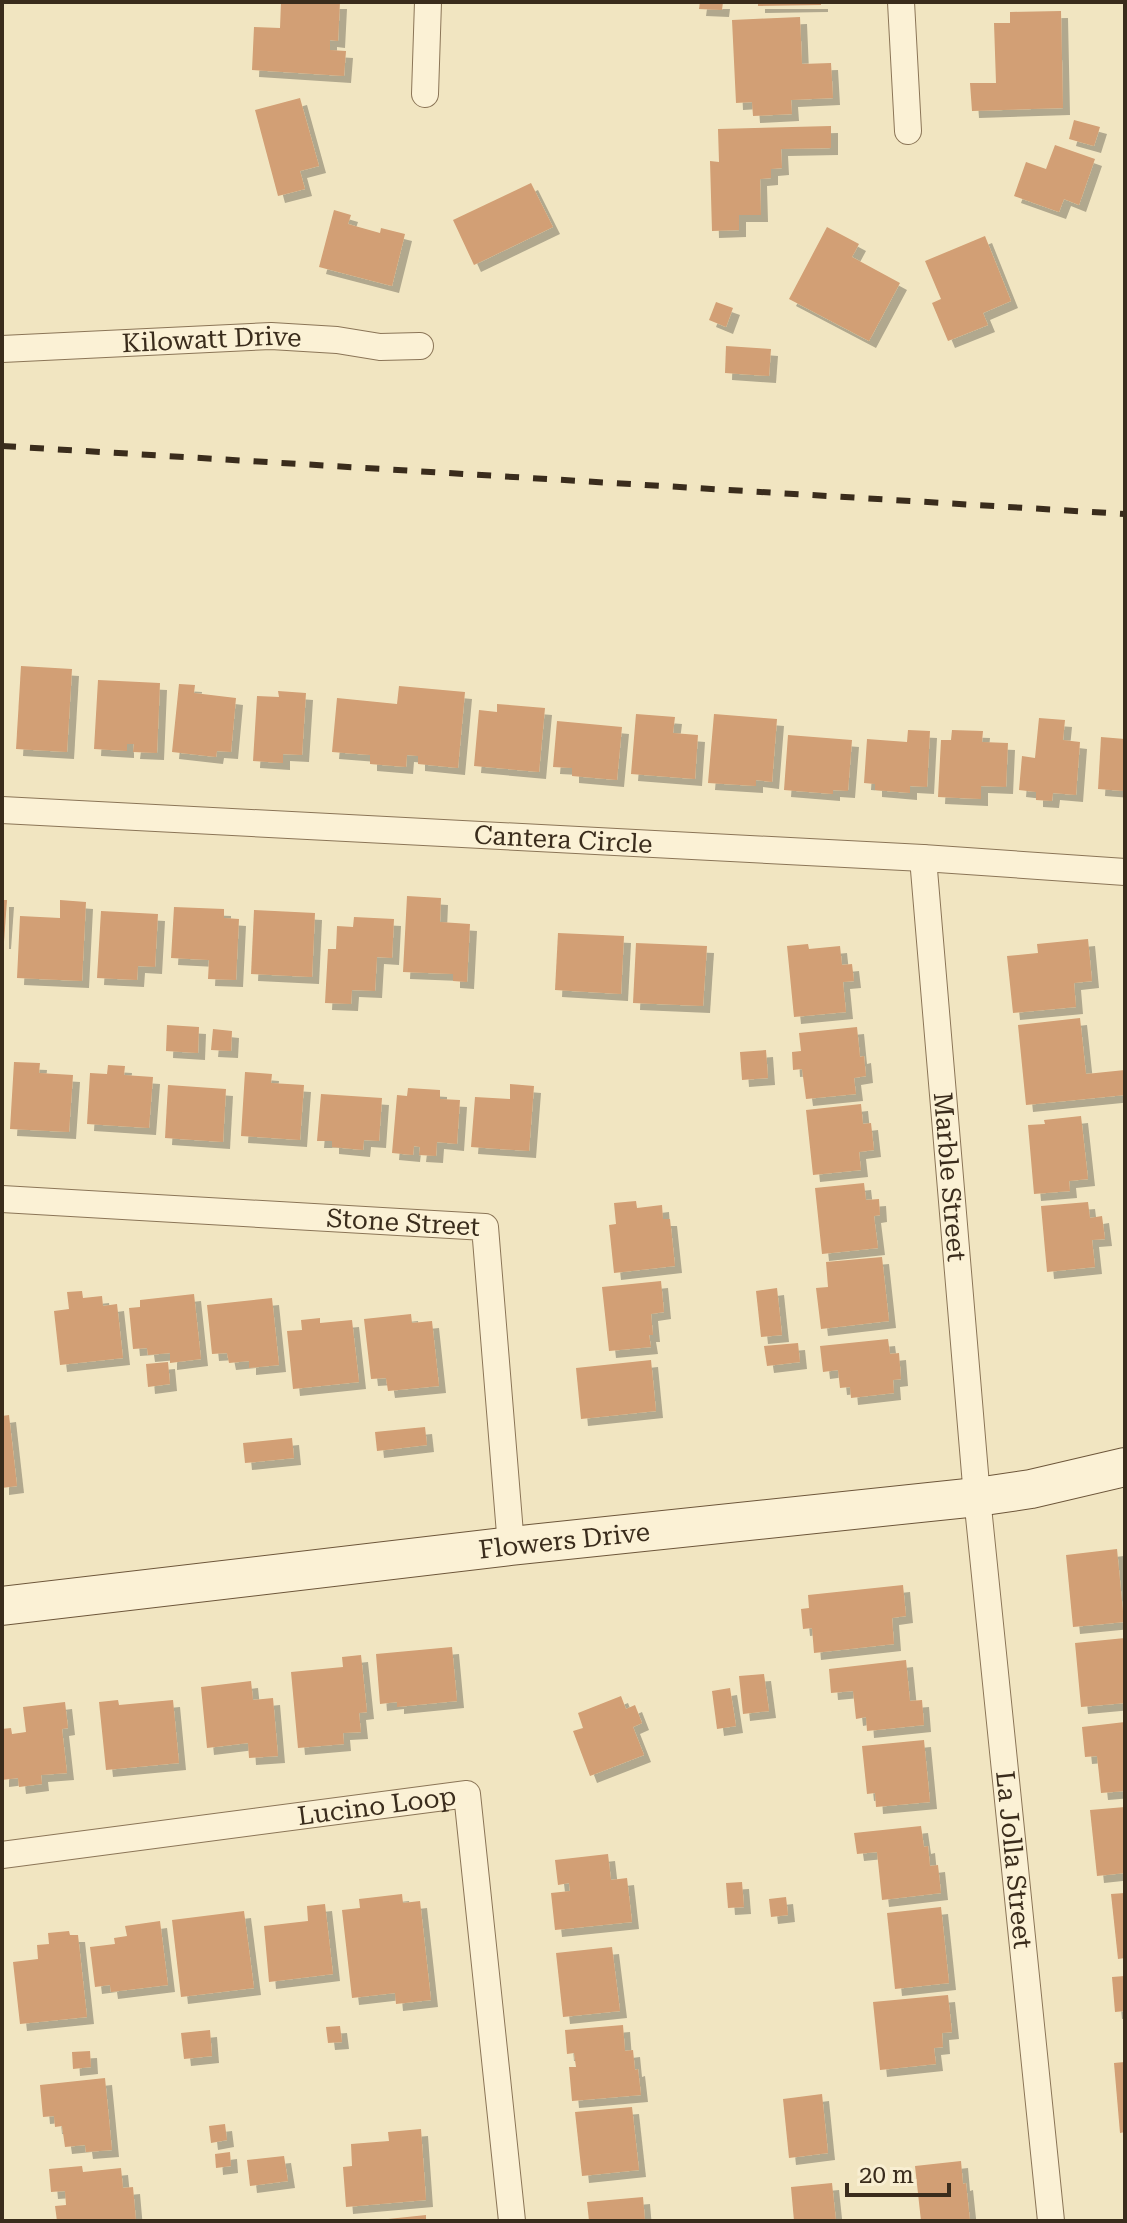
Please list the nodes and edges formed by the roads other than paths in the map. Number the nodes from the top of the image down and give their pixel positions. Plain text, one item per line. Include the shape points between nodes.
1 (428, 2) edge
2 (901, 2) edge
3 (425, 94) dead end
4 (908, 131) dead end
5 (420, 346) dead end
6 (2, 349) edge
7 (2, 810) edge
8 (923, 858) junction
9 (1125, 872) edge
10 (2, 1199) edge
11 (1125, 1467) edge
12 (977, 1497) junction
13 (511, 1546) junction
14 (2, 1606) edge
15 (2, 1855) edge
16 (512, 2221) edge
17 (1051, 2221) edge

1 - 3 street
2 - 4 street
5 - 6 street, Kilowatt Drive via 271,336
7 - 8 street, Cantera Circle
8 - 9 street, Cantera Circle
8 - 12 street, Marble Street
10 - 13 street, Stone Street via 485,1227
11 - 12 street, Flowers Drive
12 - 13 street, Flowers Drive
12 - 17 street, La Jolla Street
13 - 14 street, Flowers Drive
15 - 16 street, Lucino Loop via 467,1794

